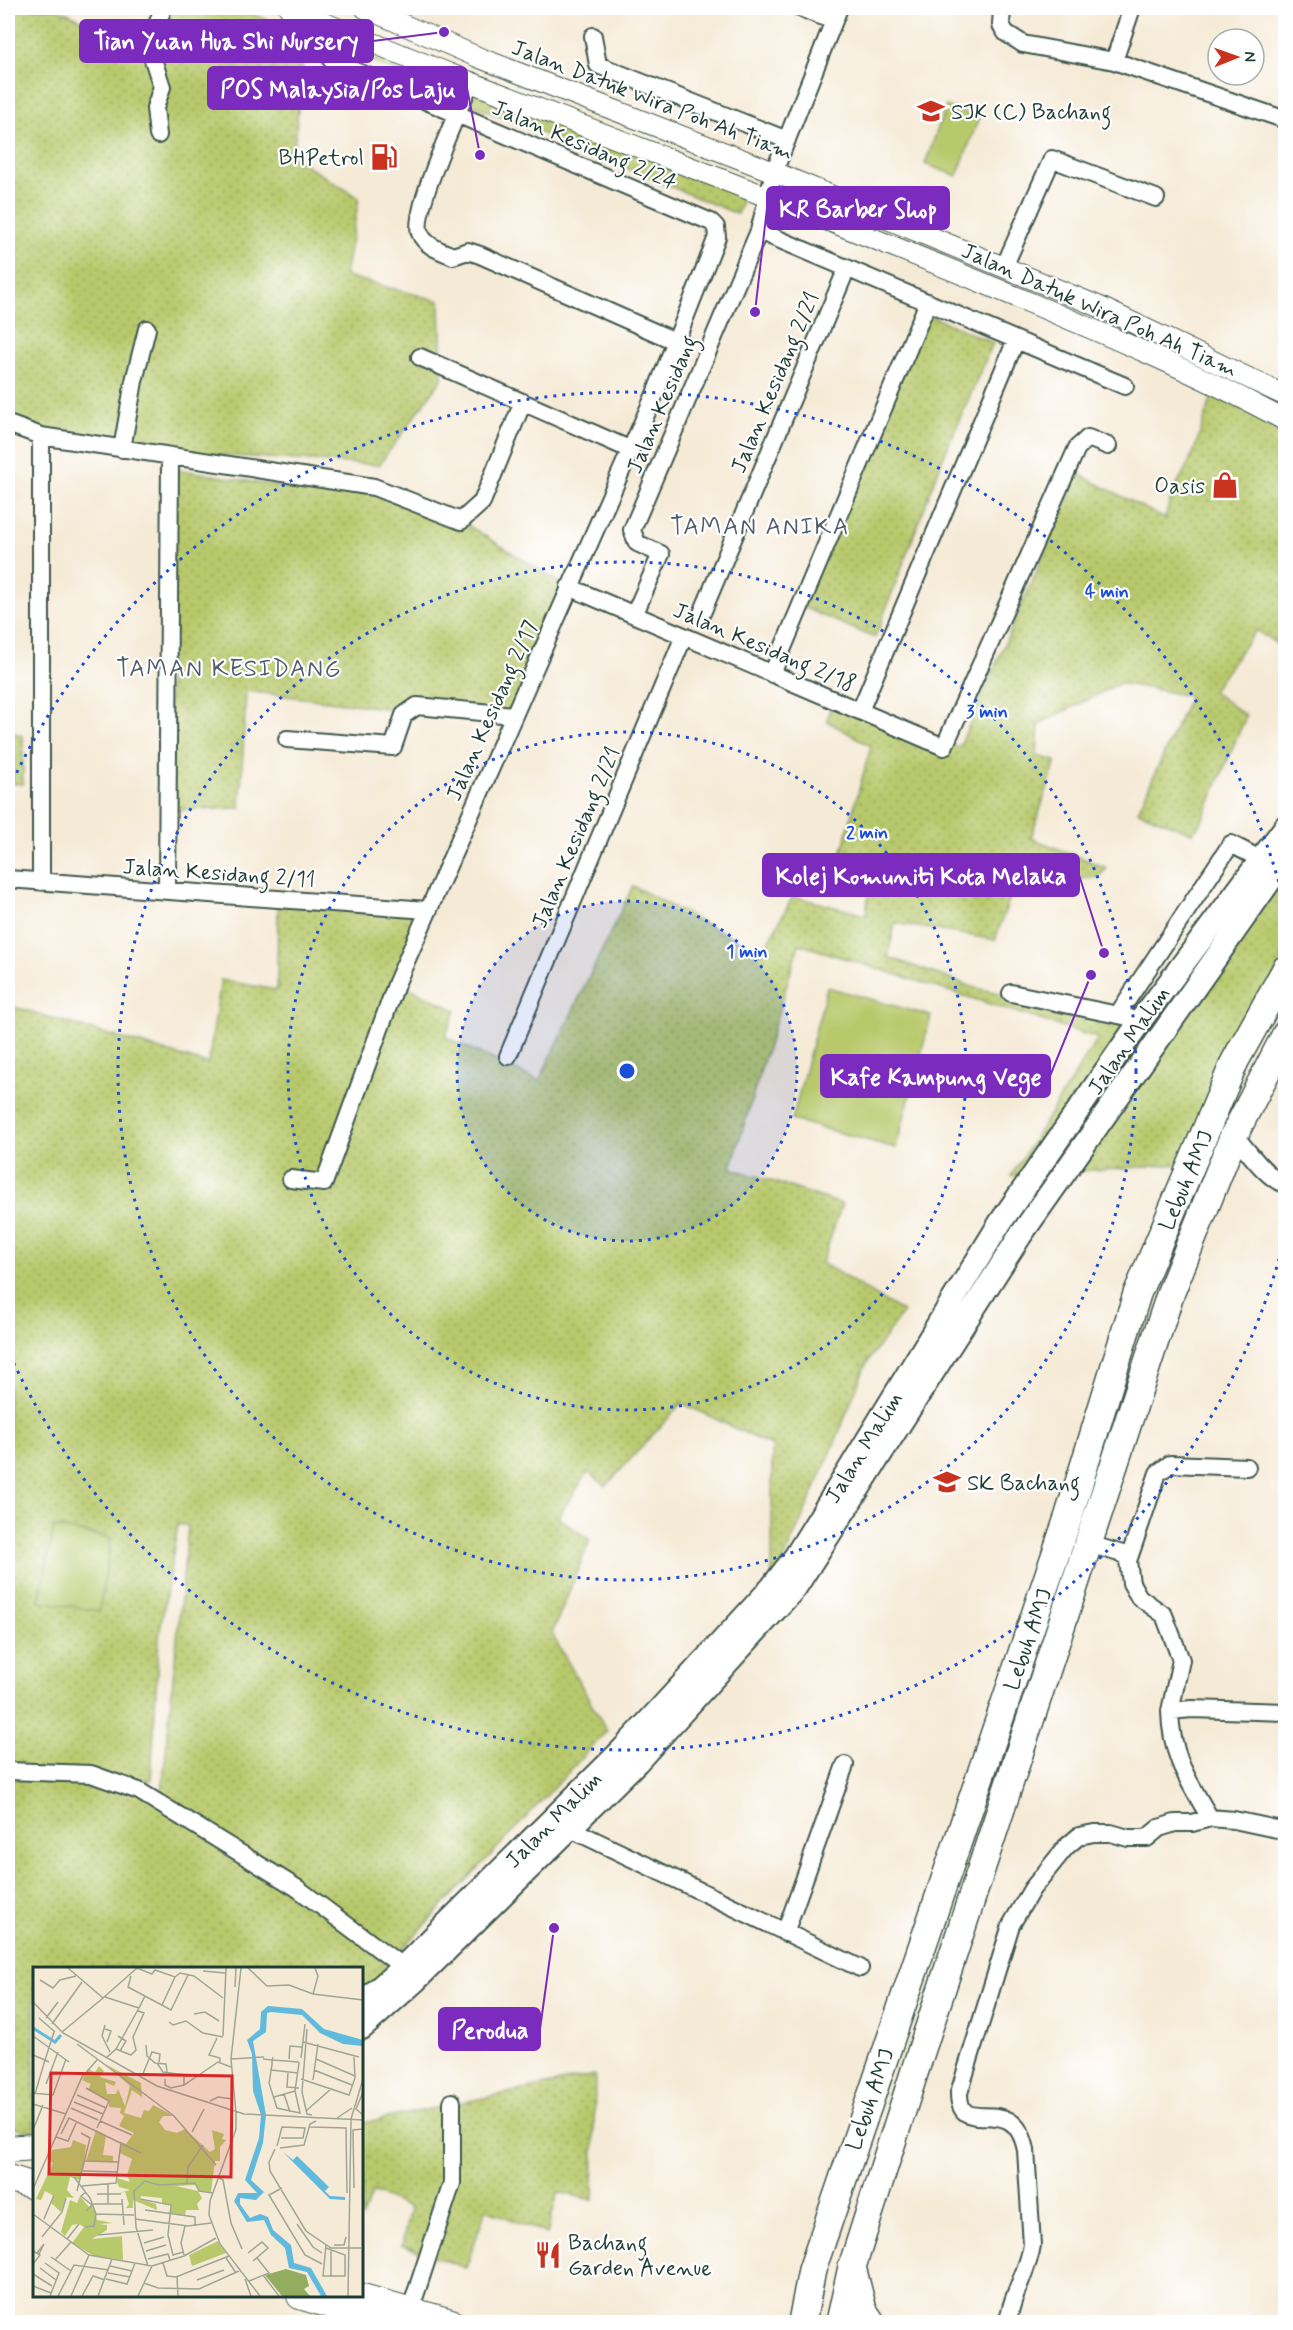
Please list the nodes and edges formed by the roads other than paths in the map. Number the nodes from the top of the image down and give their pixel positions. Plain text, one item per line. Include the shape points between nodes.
1 (163, 8) edge
2 (289, 8) edge
3 (800, 8) edge
4 (1002, 8) edge
5 (1132, 8) edge
6 (374, 11) edge
7 (837, 14) edge
8 (342, 30) junction
9 (593, 36) dead end
10 (1114, 61) junction
11 (513, 70) junction
12 (471, 81) junction
13 (457, 115) junction
14 (1286, 120) edge
15 (158, 135) dead end
16 (787, 140) junction
17 (774, 172) junction
18 (769, 197) junction
19 (1156, 198) dead end
20 (716, 227) joint
21 (759, 231) junction
22 (1004, 267) junction
23 (847, 268) junction
24 (928, 302) junction
25 (147, 329) dead end
26 (1016, 340) junction
27 (676, 342) junction
28 (420, 357) dead end
29 (1125, 386) dead end
30 (1286, 396) edge
31 (523, 402) junction
32 (1286, 421) edge
33 (8, 424) edge
34 (41, 436) junction
35 (1108, 446) dead end
36 (122, 449) junction
37 (629, 449) junction
38 (170, 458) junction
39 (569, 587) junction
40 (702, 613) dead end
41 (634, 615) junction
42 (684, 636) junction
43 (772, 674) junction
44 (860, 711) junction
45 (513, 715) junction
46 (287, 739) dead end
47 (1286, 826) edge
48 (1286, 858) edge
49 (1260, 859) junction
50 (8, 879) edge
51 (41, 882) junction
52 (167, 891) junction
53 (427, 910) junction
54 (1286, 969) edge
55 (1011, 993) dead end
56 (1118, 1014) junction
57 (1141, 1020) junction
58 (1286, 1034) edge
59 (508, 1056) dead end
60 (1234, 1135) junction
61 (291, 1179) dead end
62 (1286, 1184) edge
63 (1247, 1467) dead end
64 (1089, 1544) junction
65 (1130, 1556) junction
66 (1170, 1711) junction
67 (1286, 1712) edge
68 (845, 1765) dead end
69 (8, 1770) edge
70 (1210, 1818) junction
71 (571, 1829) junction
72 (1286, 1831) edge
73 (785, 1933) junction
74 (403, 1967) junction
75 (860, 1968) dead end
76 (363, 2002) edge
77 (363, 2027) edge
78 (452, 2102) dead end
79 (33, 2147) edge
80 (8, 2149) edge
81 (8, 2164) edge
82 (33, 2164) edge
83 (8, 2178) edge
84 (33, 2186) edge
85 (852, 2267) junction
86 (812, 2270) junction
87 (363, 2296) edge
88 (306, 2297) edge
89 (410, 2311) junction
90 (386, 2322) edge
91 (451, 2322) edge
92 (783, 2322) edge
93 (802, 2322) edge
94 (840, 2322) edge
95 (871, 2322) edge
96 (1008, 2322) edge

1 - 15 street via 149,47 162,87 155,108
2 - 8 street, Jalan Datuk Wira Poh Ah Tiam
3 - 7 street
4 - 10 street via 1001,25 1023,44
5 - 10 street
6 - 11 street, Jalan Datuk Wira Poh Ah Tiam
6 - 12 street via 410,35 466,60 471,67
7 - 16 street, Jalan Kesidang
8 - 12 street, Jalan Datuk Wira Poh Ah Tiam
8 - 13 street, Jalan Kesidang 2/24 via 332,61
9 - 16 street via 598,65
10 - 14 street
11 - 12 street via 486,72
11 - 17 street, Jalan Datuk Wira Poh Ah Tiam
12 - 13 street
12 - 18 street, Jalan Datuk Wira Poh Ah Tiam
13 - 20 street, Jalan Kesidang 2/24
13 - 27 street via 432,175 418,225 420,234 431,246 453,256 468,251 480,255
16 - 17 street, Jalan Kesidang
17 - 18 street, Jalan Kesidang
17 - 22 street, Jalan Datuk Wira Poh Ah Tiam
18 - 21 street, Jalan Kesidang
18 - 32 street, Jalan Datuk Wira Poh Ah Tiam via 1088,327
19 - 22 street via 1052,159
20 - 27 street, Jalan Kesidang 2/17 via 717,237
21 - 23 street
21 - 41 street, Jalan Kesidang via 632,530 637,543 661,554
22 - 30 street, Jalan Datuk Wira Poh Ah Tiam via 1100,307
23 - 24 street
23 - 40 street, Jalan Kesidang 2/21
24 - 26 street
24 - 43 street
25 - 36 street
26 - 29 street
26 - 44 street
27 - 37 street, Jalan Kesidang 2/17
28 - 31 street
31 - 37 street
31 - 38 street via 482,502 461,521 374,487
33 - 34 street
34 - 36 street
34 - 51 street
35 - 44 street, Jalan Kesidang 2/18 via 1088,438 1077,448 944,747
36 - 38 street
37 - 39 street, Jalan Kesidang 2/17
38 - 52 street
39 - 41 street, Jalan Kesidang 2/18
39 - 45 street, Jalan Kesidang 2/17
41 - 42 street, Jalan Kesidang 2/18
42 - 43 street, Jalan Kesidang 2/18
42 - 59 street, Jalan Kesidang 2/21
43 - 44 street, Jalan Kesidang 2/18
45 - 46 street via 417,706 404,715 393,747
45 - 53 street, Jalan Kesidang 2/17
47 - 49 main road, Jalan Malim
48 - 71 main road, Jalan Malim via 1008,1254 795,1588 735,1657
49 - 56 street via 1231,844
49 - 57 main road, Jalan Malim
50 - 51 street, Jalan Kesidang 2/11
51 - 52 street, Jalan Kesidang 2/11
52 - 53 street, Jalan Kesidang 2/11
53 - 61 street, Jalan Kesidang 2/17 via 324,1183
54 - 86 highway, Lebuh AMJ via 1235,1061 1137,1294 1069,1515
55 - 56 street
56 - 57 street
57 - 74 main road, Jalan Malim via 1000,1223 795,1557 772,1587 623,1749
58 - 60 highway, Lebuh AMJ
60 - 62 street via 1267,1173
60 - 64 highway, Lebuh AMJ via 1171,1292
63 - 65 street via 1164,1467 1158,1473
64 - 65 street
64 - 85 highway, Lebuh AMJ
65 - 66 street via 1131,1583 1139,1597 1164,1615 1181,1660
66 - 67 street
66 - 70 street via 1180,1767
68 - 73 street
69 - 74 street via 91,1774 139,1791 297,1888
70 - 72 street
70 - 96 street via 1159,1828 1147,1838 1111,1833 1079,1836 1032,1889 1011,1925 959,2092 963,2111 972,2116 1008,2119 1017,2126 1025,2143 1032,2245
71 - 73 street
71 - 77 main road, Jalan Malim
73 - 75 street
74 - 76 main road, Jalan Malim
78 - 89 street via 452,2182
79 - 80 main road
81 - 82 main road
83 - 84 main road
85 - 94 highway, Lebuh AMJ
85 - 95 highway via 863,2310
86 - 92 highway
86 - 93 highway, Lebuh AMJ
87 - 89 main road
88 - 90 main road
89 - 91 main road

